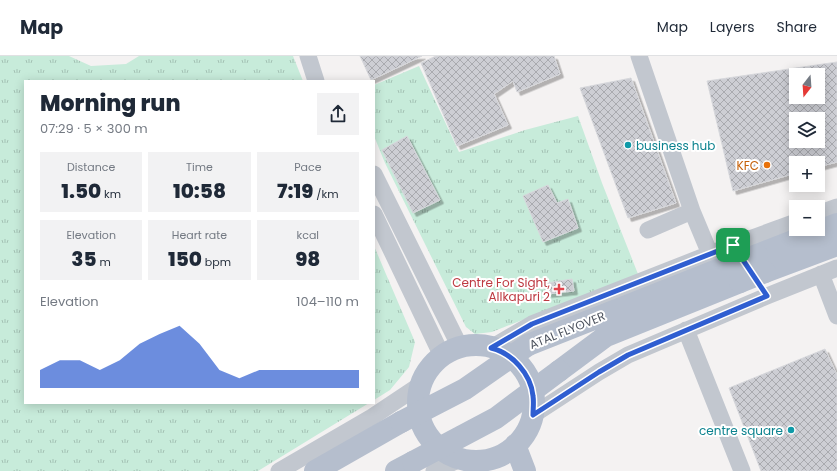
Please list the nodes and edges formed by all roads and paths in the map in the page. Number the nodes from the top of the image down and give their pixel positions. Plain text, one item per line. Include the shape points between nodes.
1 (308, 56) edge
2 (639, 56) edge
3 (316, 79) edge
4 (375, 176) edge
5 (837, 207) edge
6 (692, 211) junction
7 (825, 211) edge
8 (375, 216) edge
9 (837, 224) edge
10 (789, 225) edge
11 (648, 230) dead end
12 (733, 245) junction
13 (837, 245) edge
14 (710, 254) junction
15 (837, 268) edge
16 (821, 274) junction
17 (767, 296) junction
18 (837, 316) edge
19 (686, 330) junction
20 (491, 348) junction
21 (451, 351) junction
22 (420, 385) junction
23 (533, 415) junction
24 (515, 445) junction
25 (460, 459) junction
26 (490, 465) edge
27 (279, 471) edge
28 (315, 471) edge
29 (396, 471) edge
30 (434, 471) edge
31 (525, 471) edge
32 (742, 471) edge

1 - 3 street
2 - 6 street
4 - 21 street
5 - 7 street
6 - 11 street
6 - 14 street
8 - 21 street
9 - 28 main road, ATAL FLYOVER, bridge via 528,345 465,389
10 - 12 street
12 - 14 street
12 - 17 street
13 - 29 main road, ATAL FLYOVER, bridge via 606,336 496,418
14 - 20 street via 532,324
15 - 16 street
16 - 17 street
16 - 18 street
17 - 19 street
19 - 23 street via 628,355
19 - 32 street
20 - 21 main road via 480,345
20 - 23 main road via 499,350 515,361 527,377 533,395
21 - 22 main road via 429,368
22 - 25 main road via 417,404 421,422 430,438 443,451
22 - 27 street via 372,417
23 - 24 main road via 526,433
24 - 26 main road
24 - 31 main road
25 - 26 main road
25 - 30 street

